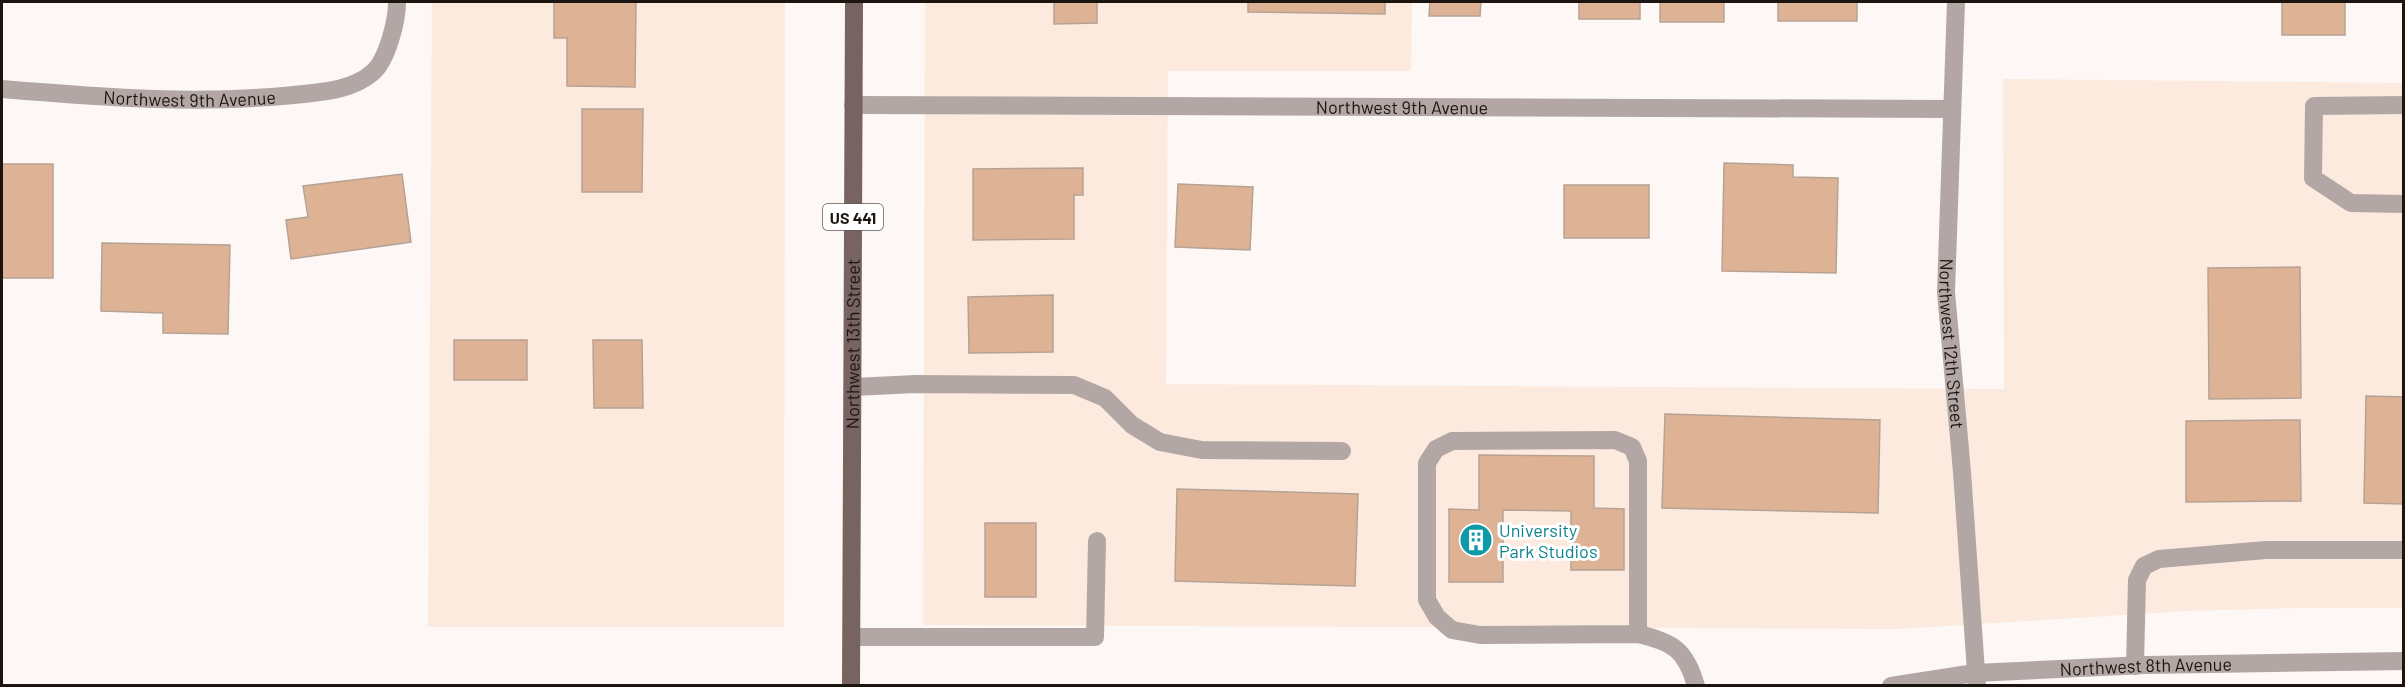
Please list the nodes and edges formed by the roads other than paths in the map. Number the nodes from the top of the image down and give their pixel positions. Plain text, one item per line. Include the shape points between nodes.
1 (397, 2) edge
2 (854, 2) edge
3 (1956, 2) edge
4 (2, 89) edge
5 (853, 105) junction
6 (2403, 105) edge
7 (1951, 109) junction
8 (2403, 204) edge
9 (853, 387) junction
10 (1342, 451) dead end
11 (1096, 541) dead end
12 (2403, 550) edge
13 (1638, 634) junction
14 (852, 637) junction
15 (2403, 661) edge
16 (2135, 666) junction
17 (1976, 679) edge
18 (851, 686) edge
19 (1696, 686) edge
20 (1892, 686) edge

1 - 4 street, Northwest 9th Avenue via 387,49 373,73 338,90 261,98 120,99
2 - 5 main road, Northwest 13th Street / US 441
3 - 7 street, Northwest 12th Street
5 - 7 street, Northwest 9th Avenue
5 - 9 main road, Northwest 13th Street / US 441
6 - 8 street via 2314,106 2313,178 2351,203
7 - 17 street, Northwest 12th Street via 1946,292
9 - 10 street via 1074,385 1105,398 1132,425 1160,442 1202,450
9 - 14 main road, Northwest 13th Street / US 441
11 - 14 street via 1095,637
12 - 16 street via 2266,550 2159,559 2144,566 2137,580
13 - 13 street via 1638,461 1632,447 1615,440 1452,441 1436,449 1427,463 1427,600 1437,617 1452,630 1480,636
13 - 19 street via 1661,639 1679,651 1690,664
14 - 18 main road, Northwest 13th Street / US 441
15 - 16 street, Northwest 8th Avenue
16 - 17 street, Northwest 8th Avenue
17 - 20 street, Northwest 8th Avenue

